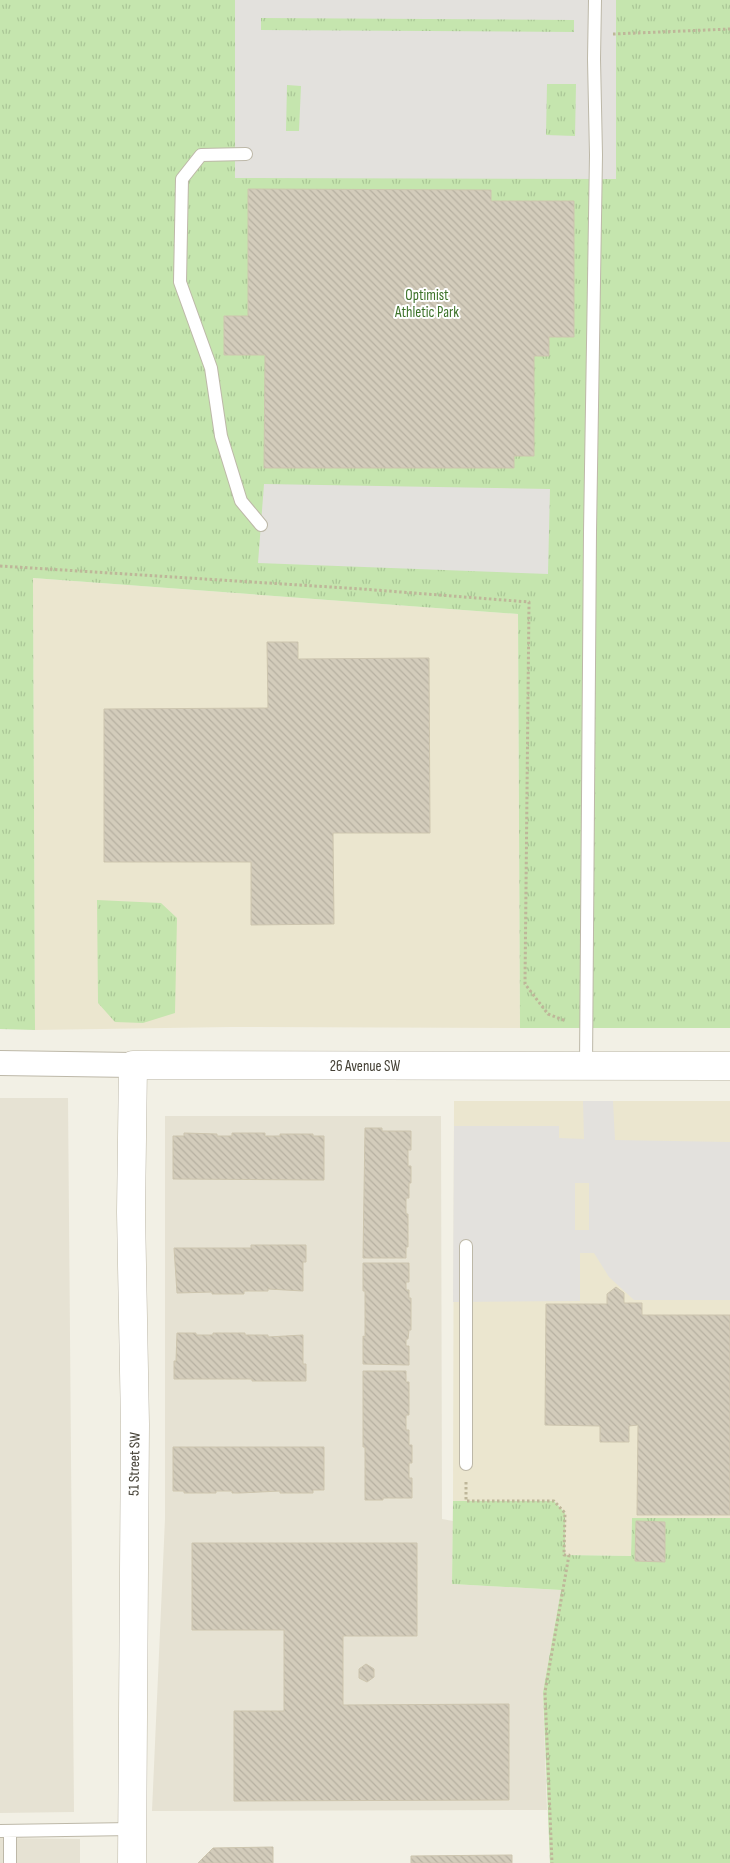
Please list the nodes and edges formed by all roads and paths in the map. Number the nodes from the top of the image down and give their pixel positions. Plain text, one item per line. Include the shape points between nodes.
1 (595, 0) edge
2 (730, 29) edge
3 (595, 35) junction
4 (246, 154) dead end
5 (261, 525) dead end
6 (0, 566) edge
7 (586, 1028) junction
8 (0, 1063) edge
9 (133, 1065) junction
10 (586, 1066) junction
11 (730, 1066) edge
12 (466, 1246) dead end
13 (466, 1464) joint
14 (132, 1829) junction
15 (5, 1831) edge
16 (10, 1863) edge
17 (132, 1863) edge
18 (552, 1863) edge

1 - 3 lane
2 - 3 path
3 - 7 lane
4 - 5 lane via 201,155 182,179 180,282 211,368 220,436 241,501
6 - 7 path via 529,602 525,984 548,1014
7 - 10 lane
8 - 9 street, 26 Avenue SW
9 - 10 street, 26 Avenue SW
9 - 14 street, 51 Street SW
10 - 11 street, 26 Avenue SW
12 - 13 lane
13 - 18 path via 466,1501 554,1501 565,1513 564,1555 569,1555 545,1692
14 - 15 lane
14 - 17 street, 51 Street SW
15 - 16 lane

